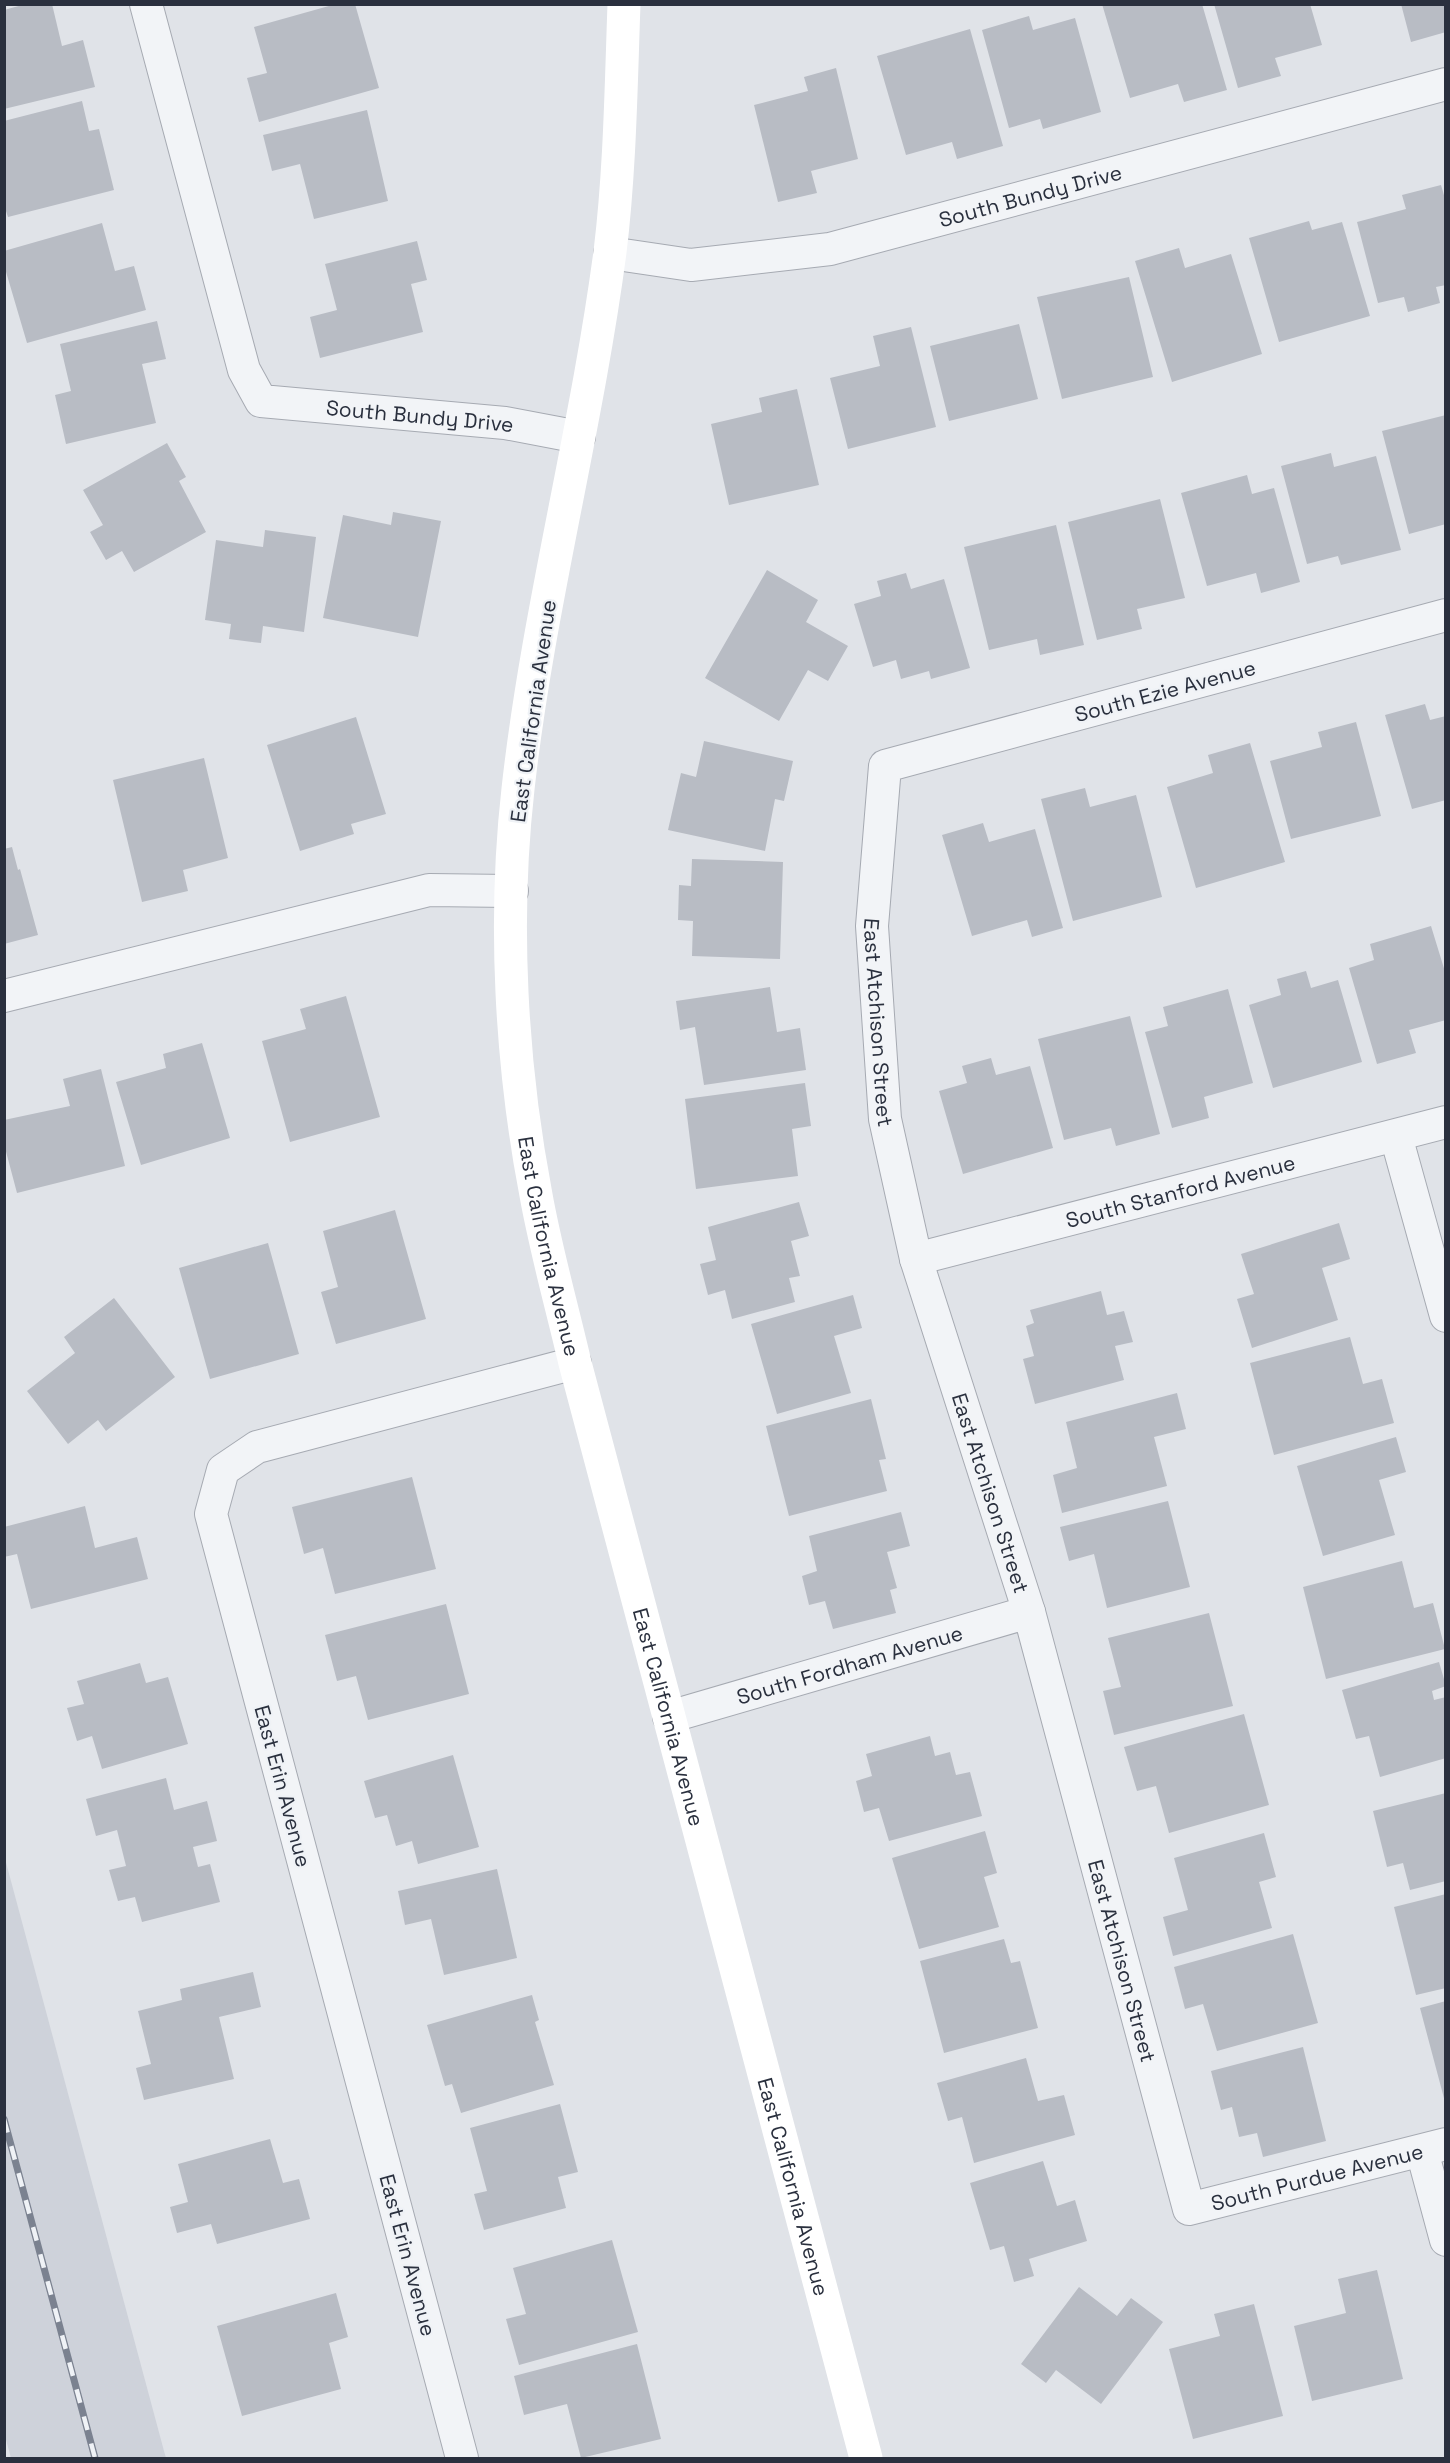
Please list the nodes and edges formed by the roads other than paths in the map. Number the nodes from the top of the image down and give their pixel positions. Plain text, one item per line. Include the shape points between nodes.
1 (146, 4) edge
2 (624, 4) edge
3 (1446, 84) edge
4 (610, 253) junction
5 (579, 437) junction
6 (1446, 615) edge
7 (885, 766) joint
8 (512, 891) junction
9 (4, 996) edge
10 (1446, 1122) edge
11 (1396, 1136) junction
12 (916, 1258) junction
13 (1446, 1316) edge
14 (575, 1363) junction
15 (1029, 1612) junction
16 (669, 1717) junction
17 (1434, 2147) edge
18 (1189, 2209) joint
19 (1446, 2240) edge
20 (462, 2458) edge
21 (866, 2458) edge

1 - 5 street, South Bundy Drive via 244,370 261,401 505,423
2 - 4 street, East California Avenue via 620,153
3 - 4 street, South Bundy Drive via 830,249 691,265
4 - 5 street, East California Avenue
5 - 8 street, East California Avenue via 533,681 517,791
6 - 7 street, South Ezie Avenue
7 - 12 street, East Atchison Street via 872,926 885,1119
8 - 9 street via 429,890
8 - 14 street, East California Avenue via 517,1066 536,1195
10 - 11 street, South Stanford Avenue
11 - 12 street, South Stanford Avenue
11 - 13 street
12 - 15 street, East Atchison Street
14 - 16 street, East California Avenue
14 - 20 street, East Erin Avenue via 257,1447 223,1470 211,1514
15 - 16 street, South Fordham Avenue
15 - 18 street, East Atchison Street
16 - 21 street, East California Avenue
17 - 18 street, South Purdue Avenue
17 - 19 street

